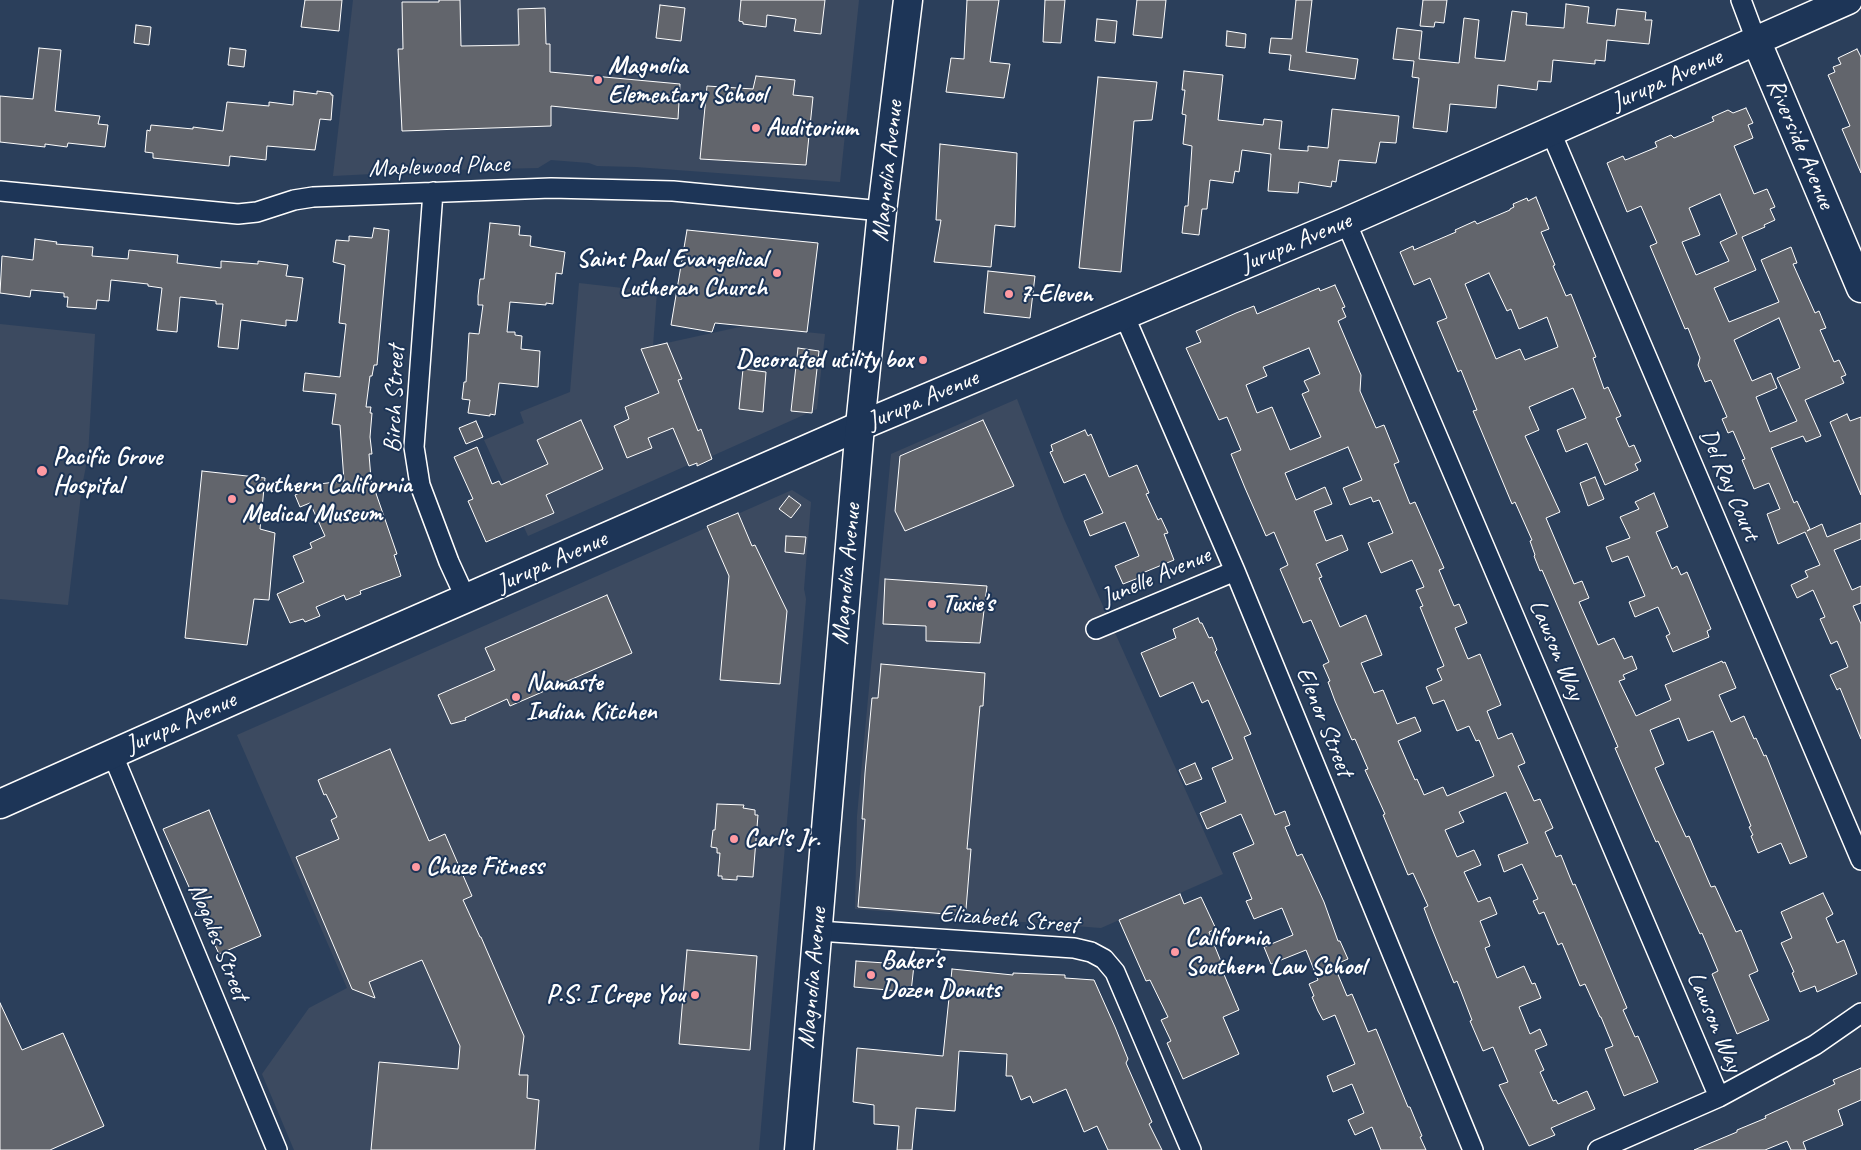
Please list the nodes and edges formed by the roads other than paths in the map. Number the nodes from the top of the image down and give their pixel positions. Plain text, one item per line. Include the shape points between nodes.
1 (908, 0) edge
2 (1742, 0) edge
3 (1848, 0) edge
4 (1756, 40) junction
5 (1550, 130) junction
6 (0, 191) edge
7 (433, 192) junction
8 (882, 211) junction
9 (1346, 222) junction
10 (1861, 288) edge
11 (1124, 315) junction
12 (860, 426) junction
13 (1235, 571) junction
14 (466, 599) junction
15 (1096, 629) dead end
16 (112, 753) junction
17 (0, 804) edge
18 (1861, 860) edge
19 (818, 931) junction
20 (1861, 1013) edge
21 (1719, 1097) junction
22 (277, 1150) edge
23 (799, 1150) edge
24 (1192, 1150) edge
25 (1473, 1150) edge
26 (1598, 1150) edge

1 - 8 main road, Magnolia Avenue
2 - 4 street, Riverside Avenue
3 - 4 main road, Jurupa Avenue
4 - 5 main road, Jurupa Avenue
4 - 10 main road, Riverside Avenue
5 - 9 main road, Jurupa Avenue
5 - 18 street, Del Ray Court
6 - 7 street, Maplewood Place via 238,214 258,212 313,196
7 - 8 street, Maplewood Place via 551,188 673,191
7 - 14 street, Birch Street via 414,447 420,485
8 - 12 main road, Magnolia Avenue
9 - 11 main road, Jurupa Avenue
9 - 21 street, Lawson Way
11 - 12 main road, Jurupa Avenue
11 - 13 street, Elenor Street
12 - 14 main road, Jurupa Avenue
12 - 19 main road, Magnolia Avenue
13 - 15 street, Junelle Avenue
13 - 25 street, Elenor Street
14 - 16 main road, Jurupa Avenue
16 - 17 main road, Jurupa Avenue
16 - 22 street, Nogales Street
19 - 23 main road, Magnolia Avenue
19 - 24 street, Elizabeth Street via 1074,948 1104,959 1115,972
20 - 21 street via 1816,1045
21 - 26 street

